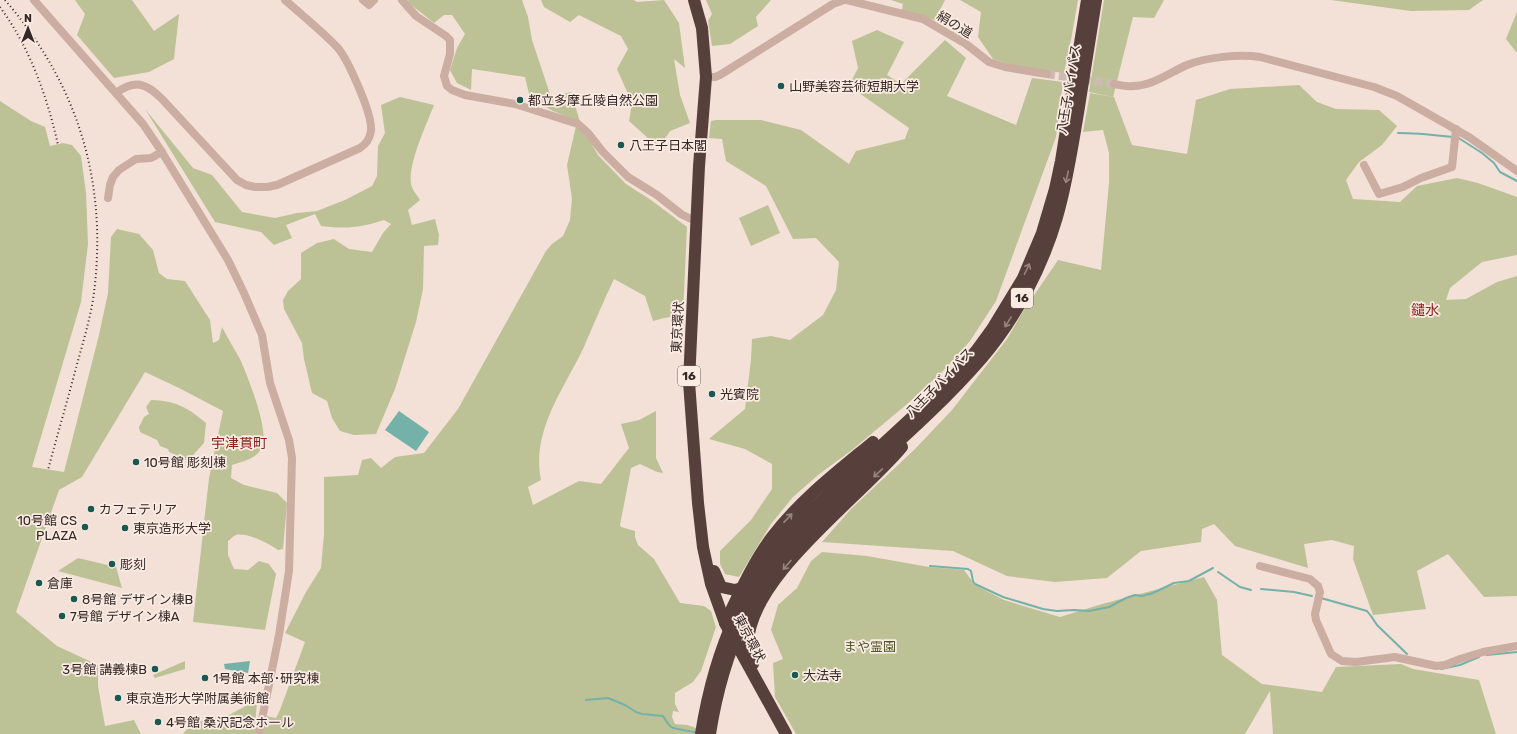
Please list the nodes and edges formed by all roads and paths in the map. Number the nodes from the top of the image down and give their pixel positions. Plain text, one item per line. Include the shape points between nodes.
1 (34, 0) edge
2 (285, 0) edge
3 (363, 0) edge
4 (374, 0) edge
5 (402, 0) edge
6 (694, 0) edge
7 (846, 0) edge
8 (1087, 0) edge
9 (1096, 0) edge
10 (1047, 74) tunnel mouth
11 (706, 77) junction
12 (1114, 84) tunnel mouth
13 (116, 93) junction
14 (1456, 134) junction
15 (162, 152) junction
16 (1364, 165) dead end
17 (1517, 171) edge
18 (108, 198) dead end
19 (696, 220) junction
20 (933, 398) junction
21 (931, 412) junction
22 (809, 518) junction
23 (703, 547) junction
24 (1260, 566) dead end
25 (742, 588) junction
26 (754, 618) junction
27 (728, 628) junction
28 (1517, 646) edge
29 (756, 679) junction
30 (259, 734) edge
31 (701, 734) edge
32 (710, 734) edge
33 (786, 734) edge

1 - 13 street
2 - 13 street via 337,48 350,67 371,122 371,134 360,148 277,184 267,187 251,186 234,177 153,90 133,84 123,87
3 - 4 street via 369,5
5 - 19 street via 416,16 450,40 450,54 444,76 452,90 514,104 578,124 628,177 681,214
6 - 11 highway, 東京環状 / 16 via 702,28
7 - 10 street, 絹の道 via 923,19 966,44 989,62
7 - 11 street, 絹の道 via 833,4 720,75
20 -> 8 highway, 八王子バイパス / 16 via 976,351 992,329 1023,278 1037,248 1048,216 1061,161
9 -> 21 highway, 八王子バイパス / 16 via 1070,163 1057,218 1045,251 1031,282 1000,334 962,381
11 - 19 highway, 東京環状 / 16
12 - 14 street via 1142,85 1197,62 1241,55 1260,57 1385,91 1407,101
13 - 15 street via 143,124
14 - 16 street via 1452,167 1384,194 1379,194
14 - 17 street
15 - 18 street via 151,158 136,159 119,170 113,177
15 - 30 street via 223,251 244,292 262,335 270,383 291,448 289,571
19 - 23 highway, 東京環状 / 16 via 689,382
20 - 22 highway, 八王子バイパス / 16
25 -> 20 highway, 16 via 772,537 798,507 843,467
21 - 22 highway, 八王子バイパス / 16
21 -> 26 highway, 16 via 890,462 826,522 786,566 770,586
22 - 31 highway, 八王子バイパス / 16, bridge via 780,543 746,594 735,616 717,660
22 - 32 highway, 八王子バイパス / 16, bridge via 775,565 742,621 726,662
23 - 25 highway, 16 via 721,587 735,590
23 - 27 highway, 東京環状 / 16 via 710,584
24 - 28 street via 1310,579 1318,586 1320,592 1316,620 1331,654 1342,661 1356,662 1395,657 1436,666 1483,652
25 - 27 highway, 16
26 - 27 highway via 740,632
26 - 29 highway, 16 via 748,644
27 - 29 highway, 東京環状 / 16
29 - 33 highway, 東京環状 / 16

